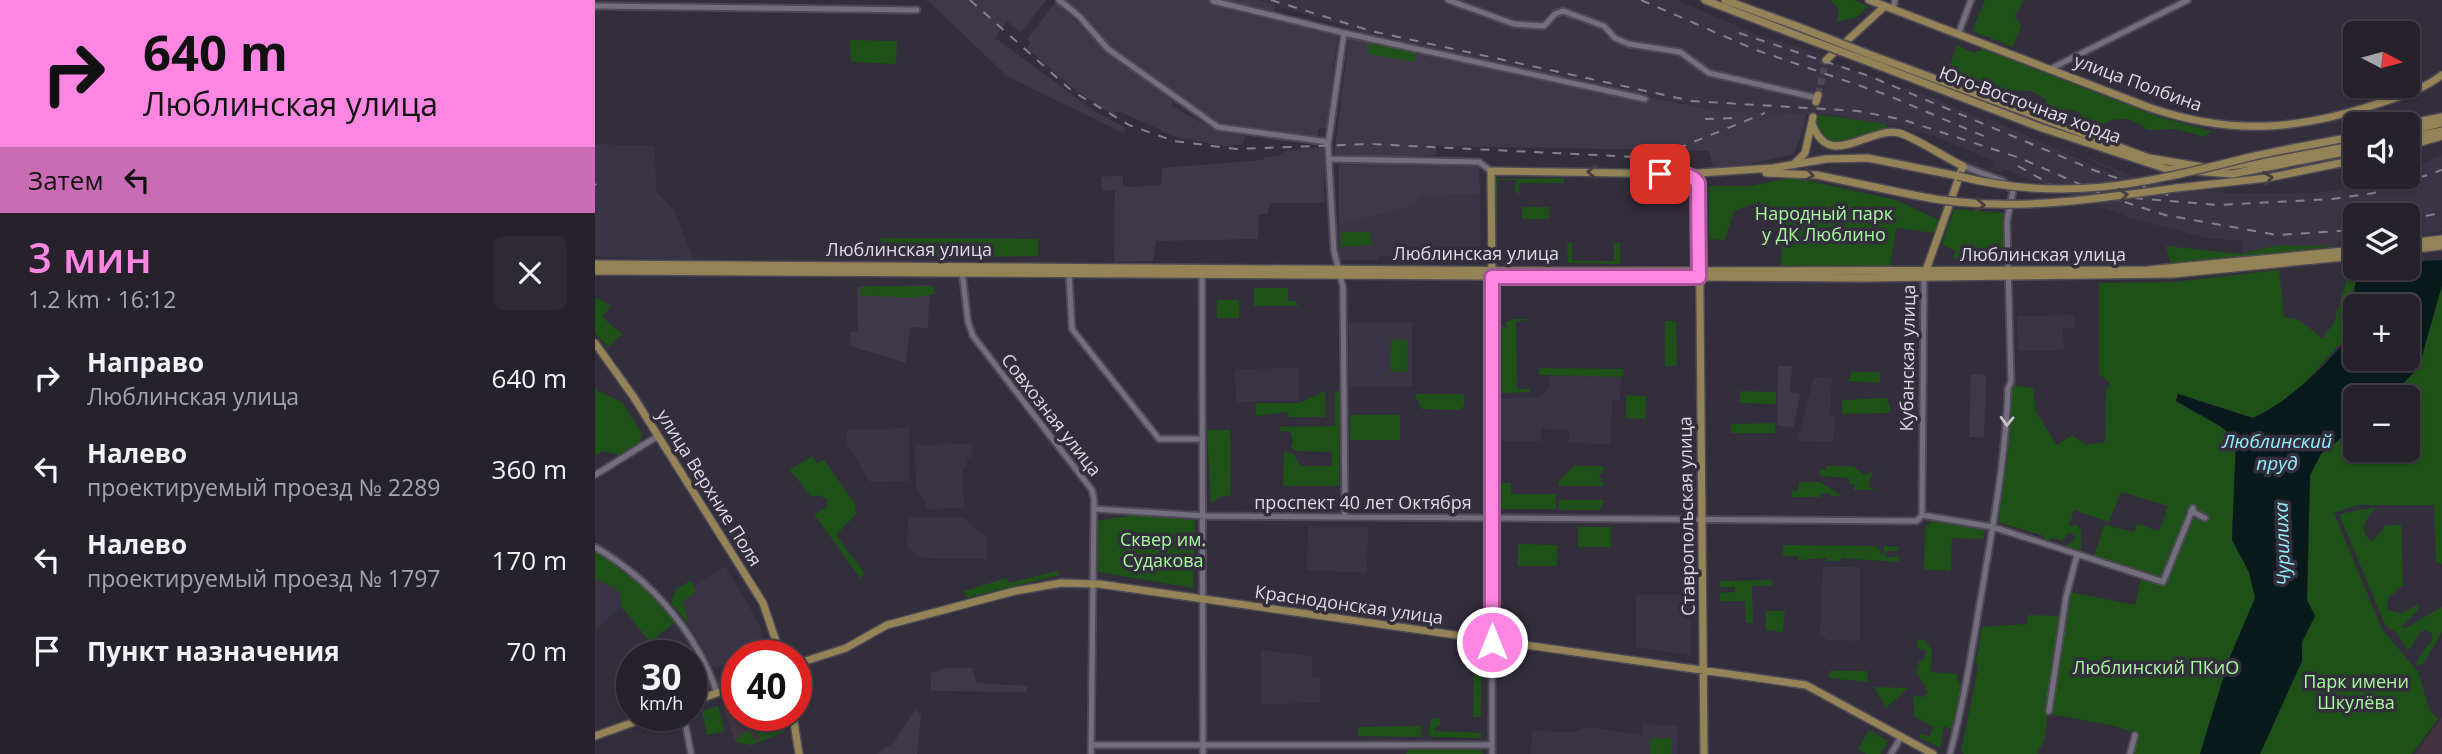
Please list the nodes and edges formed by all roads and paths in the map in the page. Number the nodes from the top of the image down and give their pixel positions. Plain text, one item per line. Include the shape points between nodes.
1 (1059, 0) edge
2 (1447, 0) edge
3 (1705, 0) edge
4 (1725, 0) edge
5 (1869, 0) edge
6 (1895, 0) edge
7 (1971, 0) edge
8 (2188, 0) edge
9 (1213, 1) edge
10 (616, 3) edge
11 (595, 6) edge
12 (1889, 7) junction
13 (917, 10) dead end
14 (1793, 29) junction
15 (1344, 33) junction
16 (1959, 33) junction
17 (1828, 57) tunnel mouth
18 (1870, 59) junction
19 (2050, 69) junction
20 (2442, 75) edge
21 (1817, 98) dead end
22 (1645, 99) dead end
23 (2442, 117) edge
24 (2420, 121) edge
25 (2442, 123) edge
26 (2420, 128) edge
27 (2442, 131) edge
28 (2420, 136) edge
29 (2442, 136) edge
30 (1821, 138) junction
31 (2343, 138) edge
32 (1328, 142) junction
33 (1808, 142) junction
34 (2420, 142) edge
35 (2343, 145) edge
36 (2343, 152) edge
37 (1946, 158) junction
38 (1329, 159) junction
39 (2343, 162) edge
40 (1791, 164) junction
41 (1963, 166) junction
42 (1491, 171) junction
43 (1685, 174) junction
44 (1959, 177) junction
45 (1699, 189) junction
46 (2442, 239) edge
47 (2420, 242) edge
48 (2442, 246) edge
49 (2420, 249) edge
50 (2343, 251) edge
51 (2343, 257) edge
52 (595, 264) edge
53 (962, 270) junction
54 (595, 271) edge
55 (1202, 271) junction
56 (1339, 272) junction
57 (1492, 273) junction
58 (1069, 274) junction
59 (1699, 274) junction
60 (1925, 274) junction
61 (2009, 274) junction
62 (595, 343) edge
63 (658, 436) junction
64 (1202, 439) junction
65 (595, 475) edge
66 (1095, 509) junction
67 (1202, 515) junction
68 (1922, 515) junction
69 (1345, 516) junction
70 (1492, 518) junction
71 (2205, 518) dead end
72 (1703, 519) junction
73 (1993, 527) junction
74 (595, 547) edge
75 (2077, 555) junction
76 (1092, 583) junction
77 (1202, 600) junction
78 (776, 640) edge
79 (1492, 642) junction
80 (812, 659) edge
81 (1705, 671) junction
82 (721, 692) edge
83 (717, 693) junction
84 (707, 696) edge
85 (2049, 711) dead end
86 (616, 728) edge
87 (687, 731) edge
88 (795, 731) edge
89 (2135, 734) dead end
90 (595, 736) edge
91 (1901, 737) junction
92 (1203, 744) junction
93 (1091, 745) junction
94 (1492, 745) junction
95 (691, 754) edge
96 (799, 754) edge
97 (1091, 754) edge
98 (1203, 754) edge
99 (1492, 754) edge
100 (1704, 754) edge
101 (1891, 754) edge
102 (1933, 754) edge
103 (1950, 754) edge
104 (2130, 754) edge

1 - 32 street via 1108,49 1218,127
2 - 21 street via 1514,24 1544,26 1563,11 1604,26 1629,44 1680,52 1709,73
3 - 14 main road, Юго-Восточная хорда
4 - 14 main road, Юго-Восточная хорда
5 - 12 main road, улица Полбина
6 - 12 street
7 - 16 street
8 - 19 street
9 - 15 street
10 - 11 street
10 - 13 street
12 - 16 main road, улица Полбина
12 - 17 main road
14 - 18 main road, Юго-Восточная хорда, bridge
15 - 22 street
15 - 32 street
16 - 19 main road, улица Полбина
18 - 35 main road, Юго-Восточная хорда via 2173,164 2231,167
18 - 36 main road, Юго-Восточная хорда via 2039,127 2167,169 2232,174
19 - 20 main road, улица Полбина via 2192,122 2247,128 2343,114 2414,92
23 - 24 main road
25 - 26 main road
27 - 28 main road
29 - 34 main road
30 - 33 street
30 - 33 main road via 1812,120
30 - 37 main road via 1843,146 1894,132
31 - 40 main road, bridge via 2174,178 2081,190 2008,187 1868,158
32 - 38 street
33 - 40 main road via 1802,157
37 - 41 main road
37 - 44 main road via 1959,168
38 - 42 street via 1479,162
38 - 56 street
45 -> 39 main road, bridge via 1708,176 1779,172 1817,175 1968,205 2032,206 2267,178
40 - 43 main road
41 - 44 main road, Кубанская улица
41 - 61 street via 2012,188 2007,221
43 -> 42 main road
42 - 57 main road
43 - 45 main road via 1693,177
44 - 60 main road, Кубанская улица
45 - 59 main road, Ставропольская улица
46 - 47 main road
48 - 49 main road
50 - 61 main road, Люблинская улица via 2162,270
51 - 61 main road, Люблинская улица via 2173,274
52 - 53 main road, Люблинская улица
53 - 54 main road, Люблинская улица
53 - 55 main road, Люблинская улица
53 - 58 main road, Люблинская улица
53 - 66 street, Совхозная улица via 973,336 1092,490
55 - 56 main road, Люблинская улица
55 - 58 main road, Люблинская улица
55 - 64 street
56 - 57 main road, Люблинская улица
56 - 69 street
57 - 59 main road, Люблинская улица
57 - 70 street
58 - 64 street via 1072,329 1134,409 1159,439
59 - 60 main road, Люблинская улица
59 - 72 main road, Ставропольская улица
60 - 61 main road, Люблинская улица
60 - 68 street, Кубанская улица
61 -> 73 street via 2011,382
62 - 63 main road, улица Верхние Поля
63 - 65 street
63 - 78 main road, улица Верхние Поля via 763,603
64 - 67 street
66 - 67 street, проспект 40 лет Октября
66 - 76 street, Совхозная улица
67 - 69 street, проспект 40 лет Октября
67 - 77 street
68 - 72 street, проспект 40 лет Октября via 1917,521
68 - 73 street
69 - 70 street, проспект 40 лет Октября
70 - 72 street, проспект 40 лет Октября
70 - 79 street
71 - 75 street via 2192,509 2163,582
72 - 81 main road, Ставропольская улица
73 - 75 street
73 - 103 street
74 - 83 street via 627,568 668,607
75 - 85 street
76 - 77 main road, Краснодонская улица
76 - 80 main road, Краснодонская улица via 1015,591 887,625 846,648
76 - 93 street, Совхозная улица
77 - 79 main road, Краснодонская улица
77 - 92 street
79 - 81 main road, Краснодонская улица
79 - 94 street
81 - 91 main road, Краснодонская улица via 1811,686
81 - 100 main road, Ставропольская улица
82 - 83 main road
83 - 84 main road
86 - 90 main road
87 - 95 street
88 - 96 main road
89 - 104 street
91 - 101 street
91 - 102 main road, Краснодонская улица
92 - 93 street
92 - 94 street
92 - 98 street
93 - 97 street, Совхозная улица
94 - 99 street

